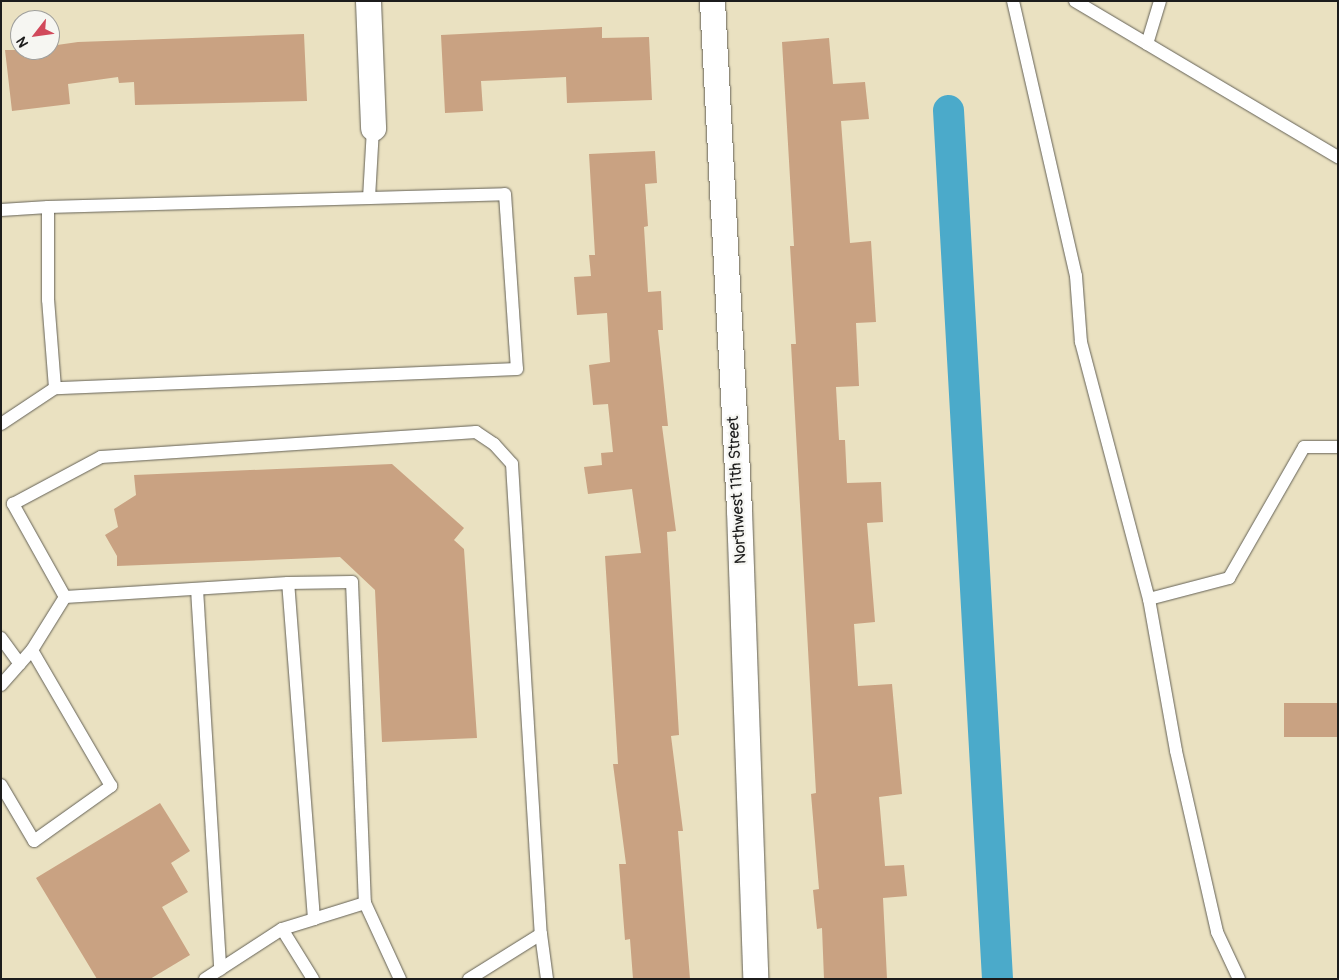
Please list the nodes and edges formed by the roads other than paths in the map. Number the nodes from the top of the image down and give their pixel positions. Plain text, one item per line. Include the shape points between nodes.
1 (368, 1) edge
2 (712, 1) edge
3 (1013, 1) edge
4 (1075, 1) edge
5 (1160, 1) edge
6 (1146, 44) junction
7 (373, 128) joint
8 (1338, 157) edge
9 (369, 198) junction
10 (48, 207) junction
11 (1, 210) edge
12 (55, 388) junction
13 (1, 424) edge
14 (1338, 447) edge
15 (288, 583) junction
16 (197, 589) junction
17 (65, 597) junction
18 (1149, 599) junction
19 (1, 638) edge
20 (32, 650) junction
21 (20, 664) junction
22 (1, 685) edge
23 (1, 785) edge
24 (365, 903) junction
25 (314, 919) junction
26 (282, 929) junction
27 (540, 934) junction
28 (220, 969) junction
29 (205, 979) edge
30 (313, 979) edge
31 (400, 979) edge
32 (469, 979) edge
33 (547, 979) edge
34 (755, 979) edge
35 (1238, 979) edge

1 - 7 street
2 - 34 street, Northwest 11th Street via 739,510
3 - 18 lane via 1076,276 1082,342
4 - 6 lane
5 - 6 lane
6 - 8 lane
7 - 9 lane
9 - 10 lane
9 - 12 lane via 505,194 516,369
10 - 11 lane
10 - 12 lane via 48,300
12 - 13 lane
14 - 18 lane via 1304,446 1229,578
15 - 16 lane
15 - 24 lane via 352,582
15 - 25 lane
16 - 17 lane
16 - 28 lane
17 - 20 lane
17 - 27 lane via 13,504 101,457 476,432 494,444 512,464
18 - 35 lane via 1176,751 1217,932
19 - 21 lane
20 - 21 lane
20 - 23 lane via 111,786 34,841
21 - 22 lane
24 - 25 lane
24 - 31 lane
25 - 26 lane
26 - 28 lane
26 - 30 lane
27 - 32 lane
27 - 33 lane
28 - 29 lane

